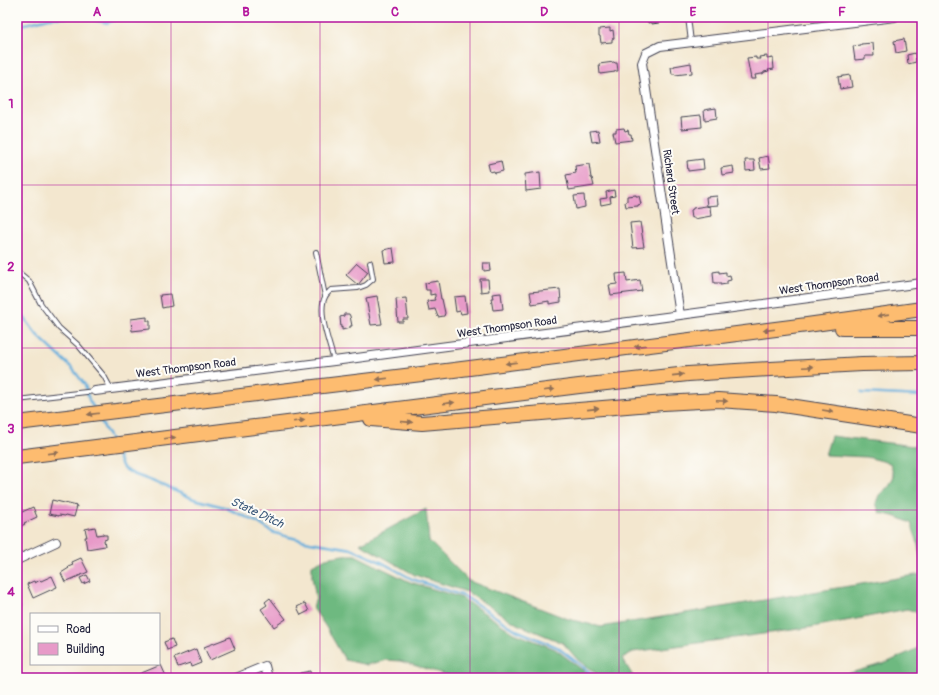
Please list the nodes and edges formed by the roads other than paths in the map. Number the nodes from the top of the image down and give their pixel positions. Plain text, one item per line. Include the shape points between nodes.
1 (688, 17) edge
2 (895, 17) edge
3 (691, 42) junction
4 (316, 252) dead end
5 (370, 262) dead end
6 (17, 271) edge
7 (922, 283) edge
8 (325, 296) junction
9 (922, 309) edge
10 (680, 315) junction
11 (807, 325) junction
12 (922, 328) edge
13 (334, 361) junction
14 (922, 363) edge
15 (110, 389) junction
16 (95, 391) joint
17 (17, 400) edge
18 (340, 416) junction
19 (17, 423) edge
20 (922, 426) edge
21 (17, 457) edge
22 (56, 542) dead end
23 (17, 560) edge
24 (236, 678) edge
25 (268, 678) edge

1 - 3 lane
2 - 3 street
3 - 10 street, Richard Street via 660,46 646,53 642,63
4 - 8 lane
5 - 8 lane via 373,279 366,285 331,290
6 - 15 lane via 29,281 41,304 59,328 78,345 104,376
7 - 10 street, West Thompson Road
8 - 13 lane via 323,319
9 -> 11 highway
10 - 13 street, West Thompson Road
11 - 12 highway via 826,328
11 -> 19 highway
13 - 15 street, West Thompson Road
18 -> 14 highway via 688,374
15 - 16 street, West Thompson Road
16 - 17 lane
18 -> 20 highway via 422,423 718,400 776,404
21 -> 18 highway
22 - 23 street
24 - 25 street via 265,666

